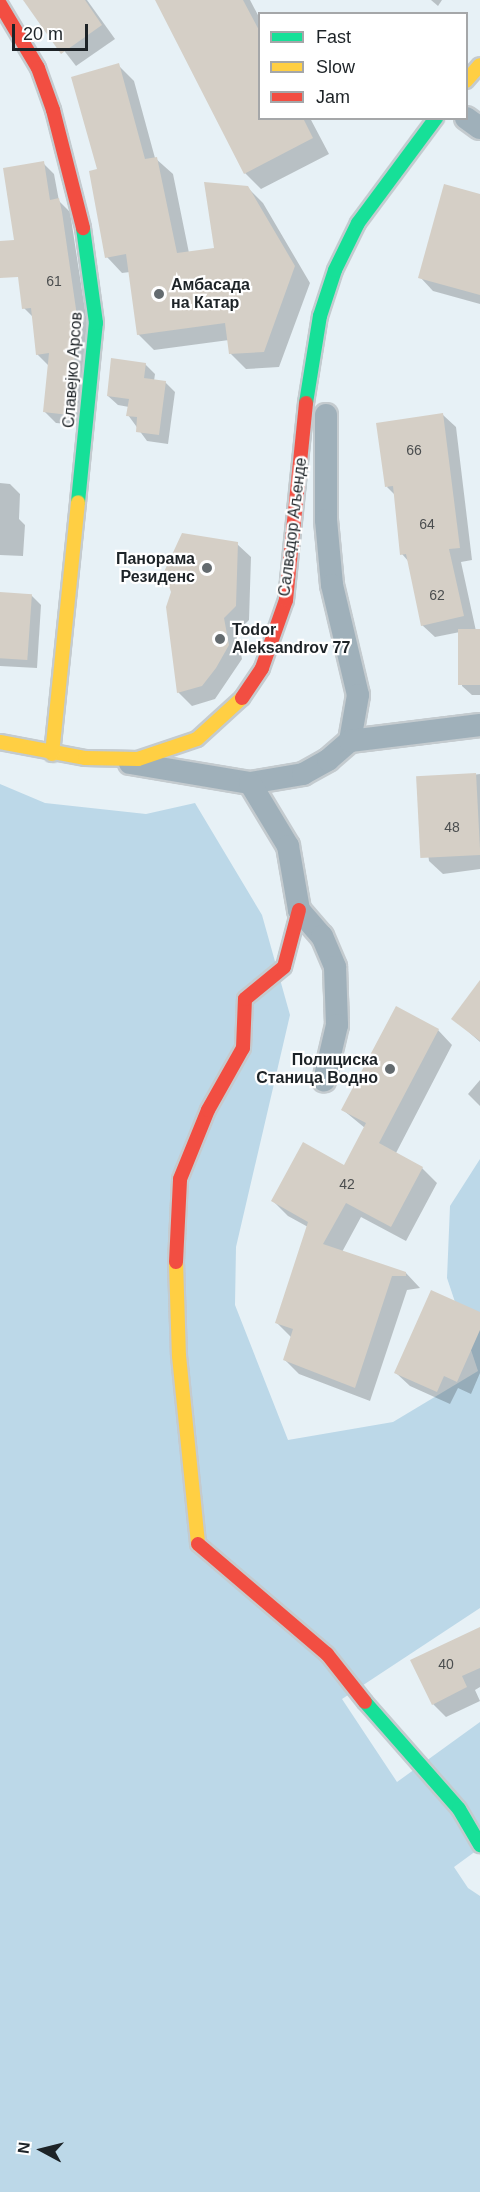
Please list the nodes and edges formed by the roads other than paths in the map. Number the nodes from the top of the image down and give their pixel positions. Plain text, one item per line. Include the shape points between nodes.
1 (0, 4) edge
2 (480, 65) edge
3 (468, 79) edge
4 (435, 120) edge
5 (326, 416) dead end
6 (480, 725) edge
7 (350, 741) junction
8 (0, 742) edge
9 (52, 754) junction
10 (112, 760) junction
11 (250, 783) junction
12 (299, 910) junction
13 (324, 1081) dead end
14 (480, 1845) edge

1 - 9 street, Славејко Арсов via 38,68 53,110 80,208 96,323
2 - 3 street
4 - 10 street, Салвадор Аљенде via 358,223 335,270 320,316 310,364 286,600 262,668 237,705 197,739 160,755
5 - 7 street, Салвадор Аљенде via 326,520 332,585 358,695
6 - 7 street
7 - 11 street via 303,774
8 - 9 street, Салвадор Аљенде
9 - 10 street, Салвадор Аљенде
10 - 11 street
11 - 12 street via 288,846
12 - 13 street via 322,936 335,966 337,1025
12 - 14 street via 284,967 245,999 243,1048 208,1110 180,1179 175,1242 179,1356 198,1545 327,1654 386,1728 459,1809

